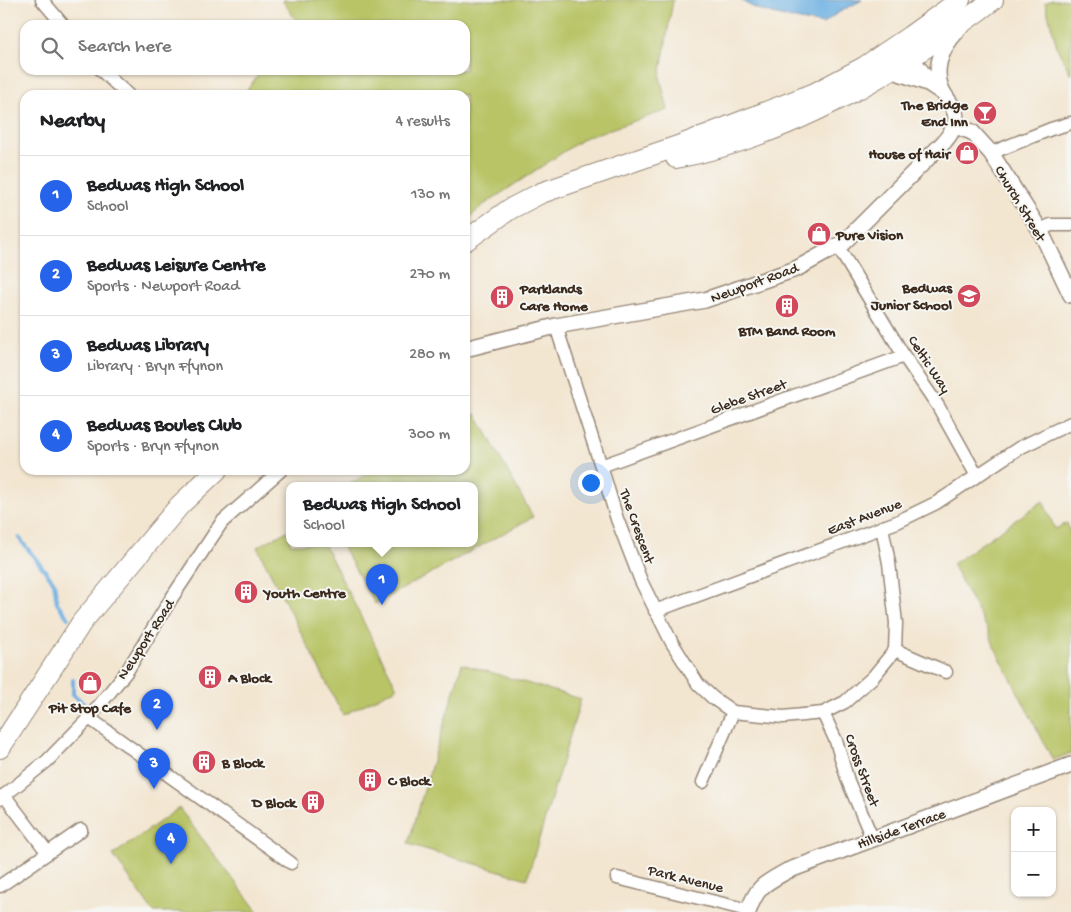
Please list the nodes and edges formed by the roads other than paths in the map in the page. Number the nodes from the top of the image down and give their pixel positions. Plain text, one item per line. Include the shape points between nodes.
1 (42, 0) edge
2 (993, 0) edge
3 (952, 2) edge
4 (968, 19) junction
5 (59, 20) edge
6 (910, 46) junction
7 (891, 70) junction
8 (106, 75) edge
9 (938, 85) junction
10 (123, 90) edge
11 (1071, 123) edge
12 (955, 126) junction
13 (991, 153) junction
14 (610, 170) junction
15 (1071, 225) edge
16 (1040, 230) junction
17 (470, 237) edge
18 (838, 247) junction
19 (1071, 295) edge
20 (556, 326) junction
21 (470, 348) edge
22 (904, 356) junction
23 (1071, 423) edge
24 (601, 466) junction
25 (212, 475) edge
26 (275, 475) edge
27 (977, 476) junction
28 (882, 527) junction
29 (655, 611) junction
30 (895, 650) junction
31 (946, 672) dead end
32 (733, 712) junction
33 (823, 713) junction
34 (89, 718) junction
35 (0, 748) edge
36 (1071, 765) edge
37 (702, 782) dead end
38 (2, 797) edge
39 (81, 830) dead end
40 (872, 838) junction
41 (48, 853) junction
42 (291, 863) dead end
43 (617, 878) dead end
44 (0, 886) edge
45 (748, 911) edge

1 - 5 street
2 - 4 main road
3 - 4 street via 955,14
3 - 6 main road
4 - 6 main road
4 - 9 street via 943,49
6 - 7 main road
6 - 9 street
6 - 14 main road via 815,93
7 - 9 street
7 - 14 main road via 830,104 759,134 693,155
8 - 10 street
9 - 12 street via 954,111
11 - 13 street
12 - 13 street, Church Street via 972,132
12 - 18 street, Newport Road via 944,142
13 - 16 street, Church Street
14 - 17 main road via 524,201
15 - 16 street via 1051,225
16 - 19 street, Church Street
18 - 20 street, Newport Road via 796,269 705,300
18 - 22 street, Celtic Way
20 - 21 street, Newport Road
20 - 24 street, The Crescent
22 - 24 street, Glebe Street
22 - 27 street, Celtic Way via 938,406
23 - 27 street, East Avenue via 1019,448
24 - 29 street, The Crescent via 620,529
25 - 35 main road via 180,504 82,622
26 - 34 street, Newport Road via 222,522 127,671
27 - 28 street, East Avenue via 936,503
28 - 29 street, East Avenue
28 - 30 street via 896,623
29 - 32 street, The Crescent via 698,684
30 - 31 street
30 - 33 street, The Crescent via 873,677 845,702
32 - 33 street, The Crescent via 783,717
32 - 37 street
33 - 40 street, Cross Street
34 - 38 street, Newport Road via 47,761
34 - 42 street
36 - 40 street, Hillside Terrace
38 - 41 street
39 - 41 street
40 - 45 street, Hillside Terrace via 787,871 762,886
41 - 44 street
43 - 45 street, Park Avenue

